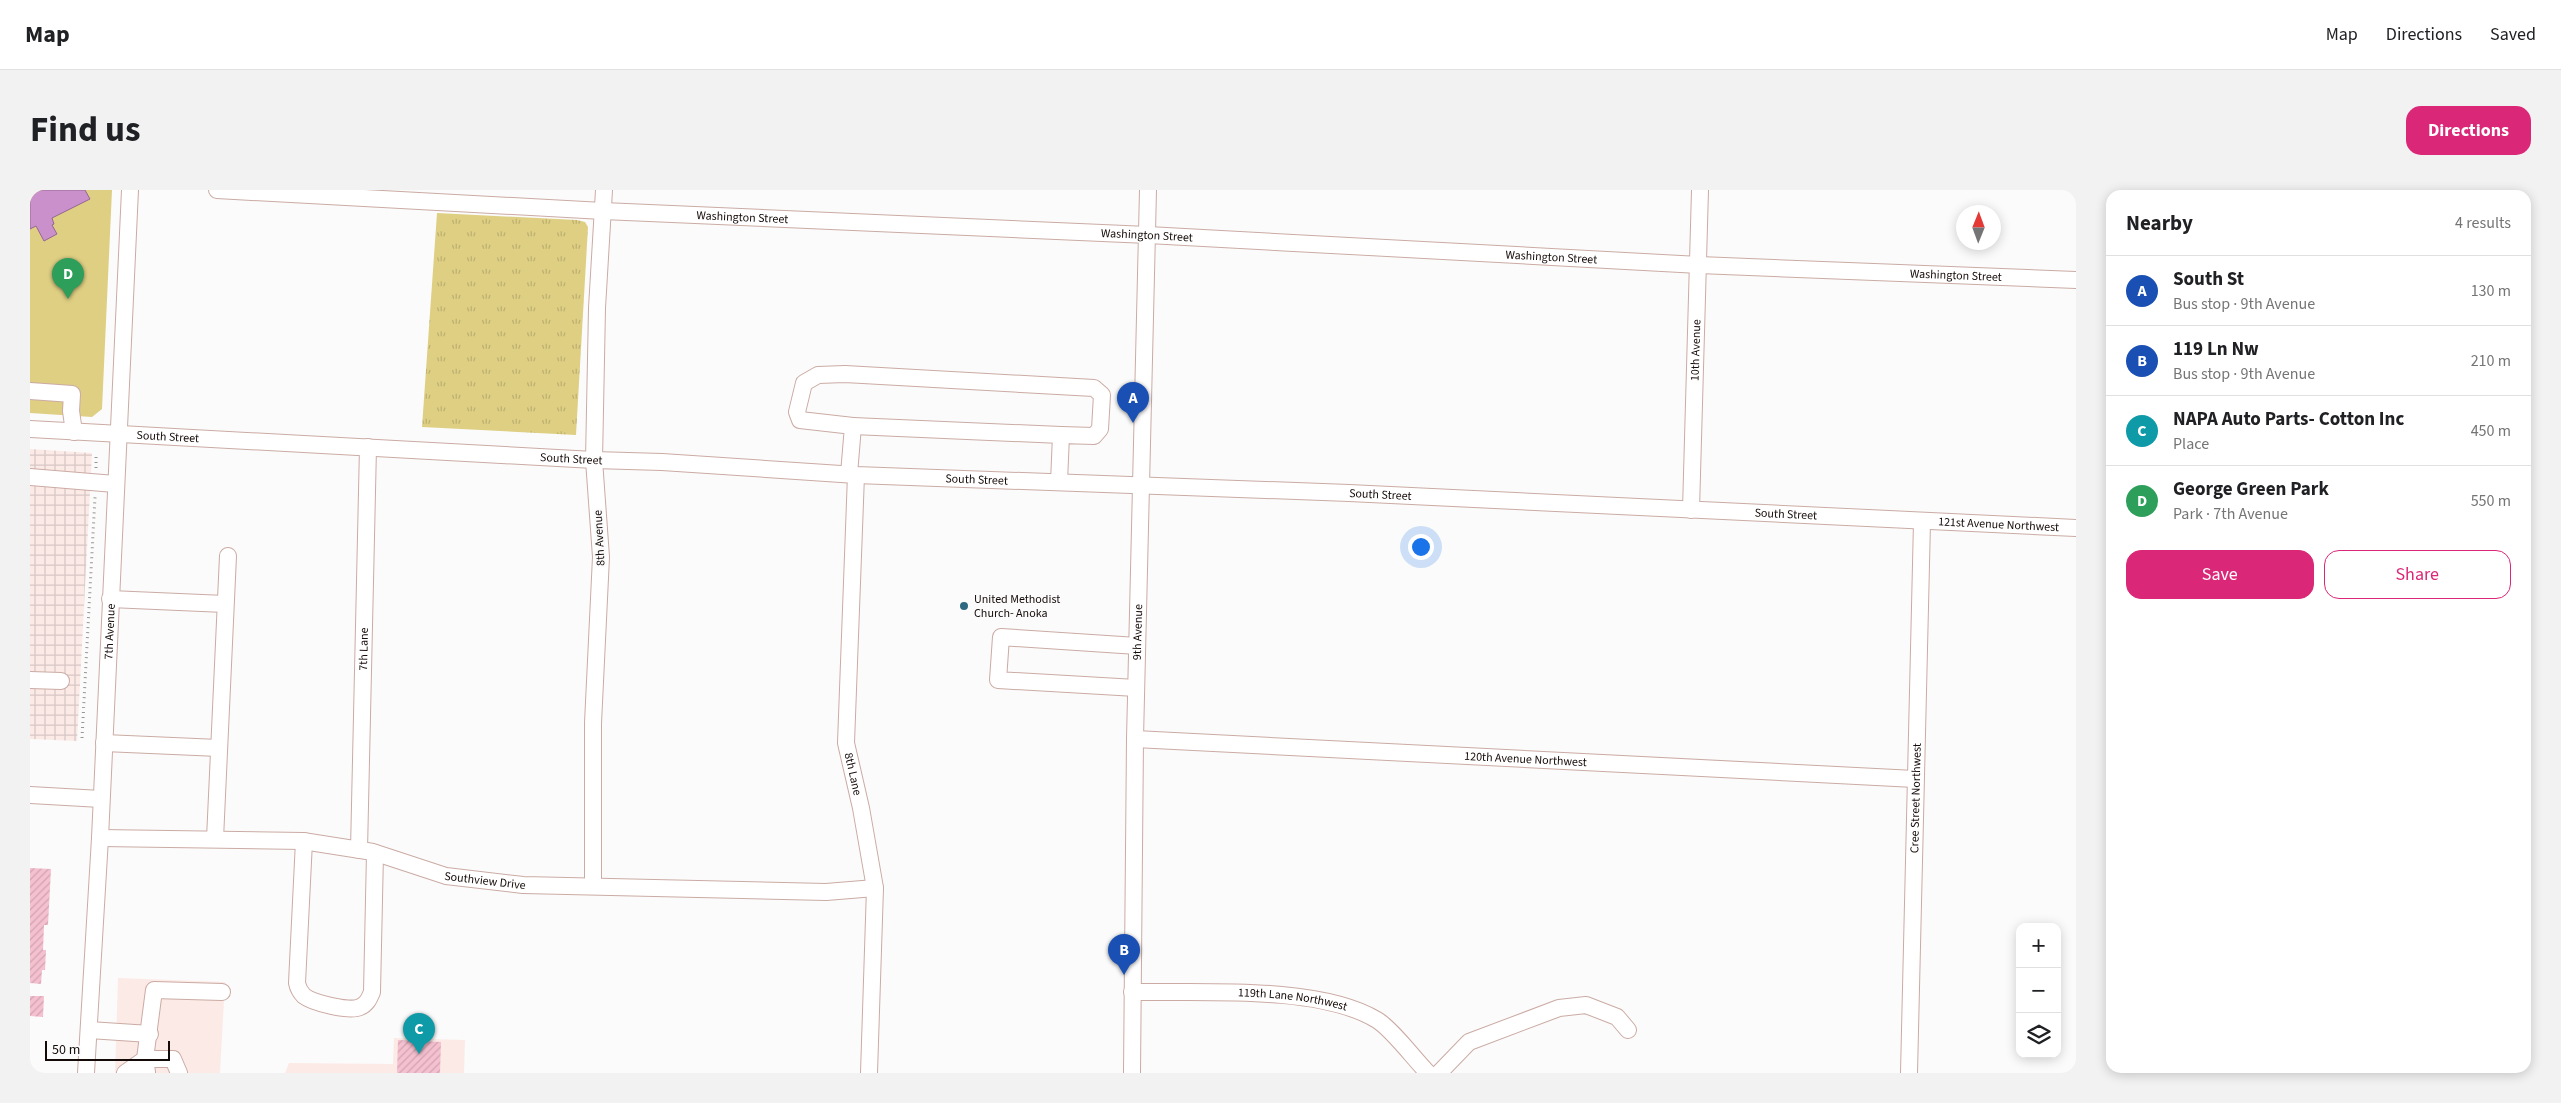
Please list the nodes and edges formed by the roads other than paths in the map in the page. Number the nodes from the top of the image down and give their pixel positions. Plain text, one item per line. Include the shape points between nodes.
1 (130, 190) edge
2 (217, 190) edge
3 (604, 190) edge
4 (1148, 190) edge
5 (1700, 190) edge
6 (603, 211) junction
7 (1148, 234) junction
8 (1699, 265) junction
9 (2076, 280) edge
10 (30, 391) edge
11 (853, 426) junction
12 (30, 429) edge
13 (74, 432) junction
14 (117, 435) junction
15 (1062, 435) junction
16 (368, 447) junction
17 (594, 460) junction
18 (852, 474) junction
19 (30, 477) edge
20 (1059, 482) junction
21 (115, 484) junction
22 (1140, 485) junction
23 (1691, 510) junction
24 (1922, 522) junction
25 (2076, 528) edge
26 (228, 556) dead end
27 (110, 598) junction
28 (225, 604) junction
29 (1137, 646) junction
30 (30, 680) edge
31 (61, 681) dead end
32 (1136, 688) junction
33 (1135, 739) junction
34 (104, 743) junction
35 (220, 748) junction
36 (1915, 778) junction
37 (30, 795) edge
38 (101, 799) junction
39 (100, 838) junction
40 (215, 839) junction
41 (304, 841) junction
42 (367, 852) junction
43 (593, 886) junction
44 (875, 888) junction
45 (222, 992) dead end
46 (1132, 992) junction
47 (88, 1030) junction
48 (1628, 1030) dead end
49 (150, 1034) junction
50 (146, 1065) edge
51 (86, 1073) edge
52 (125, 1073) edge
53 (179, 1073) edge
54 (869, 1073) edge
55 (1132, 1073) edge
56 (1428, 1073) edge
57 (1439, 1073) edge
58 (1909, 1073) edge

1 - 14 street, 7th Avenue
2 - 6 street, Washington Street
3 - 6 street, 8th Avenue
4 - 7 street, 9th Avenue
5 - 8 street, 10th Avenue
6 - 7 street, Washington Street
6 - 17 street, 8th Avenue
7 - 8 street, Washington Street
7 - 22 street, 9th Avenue
8 - 9 street, Washington Street
8 - 23 street, 10th Avenue
10 - 13 street via 72,394
11 - 15 street
11 - 15 street via 800,420 797,412 804,383 818,375 845,374 1094,388 1102,395 1100,429 1094,436
11 - 18 street, 8th Lane
12 - 13 street, South Street
13 - 14 street, South Street
14 - 16 street, South Street
14 - 21 street, 7th Avenue
15 - 20 street
16 - 17 street, South Street
16 - 42 street, 7th Lane
17 - 18 street, South Street
17 - 43 street, 8th Avenue via 601,557 593,723
18 - 20 street, South Street
18 - 44 street, 8th Lane via 846,743
19 - 21 street
20 - 22 street, South Street
21 - 27 street, 7th Avenue
22 - 23 street, South Street
22 - 29 street, 9th Avenue
23 - 24 street, South Street
24 - 25 street, 121st Avenue Northwest
24 - 36 street, Cree Street Northwest
26 - 28 street
27 - 28 street
27 - 34 street, 7th Avenue
28 - 35 street
29 - 32 street, 9th Avenue
29 - 32 street via 1001,637 998,680
30 - 31 street
32 - 33 street, 9th Avenue
33 - 36 street, 120th Avenue Northwest
33 - 46 street, 9th Avenue
34 - 35 street
34 - 38 street, 7th Avenue
35 - 40 street
36 - 58 street, Cree Street Northwest
37 - 38 street
38 - 39 street, 7th Avenue
39 - 40 street, Southview Drive
39 - 47 street, 7th Avenue
40 - 41 street, Southview Drive
41 - 42 street, Southview Drive
41 - 42 street, 7th Lane via 297,983 304,996 313,1001 349,1010 367,1003 372,992
42 - 43 street, Southview Drive via 446,876 523,885
43 - 44 street, Southview Drive via 826,892
44 - 54 street, 8th Lane
45 - 49 street via 154,990
46 - 55 street, 9th Avenue
46 - 56 street, 119th Lane Northwest via 1250,993 1336,1002 1379,1021
47 - 49 street
47 - 51 street, 7th Avenue
48 - 57 street via 1616,1017 1586,1004 1559,1008 1469,1042
49 - 50 street
50 - 52 street
50 - 53 street via 173,1059

